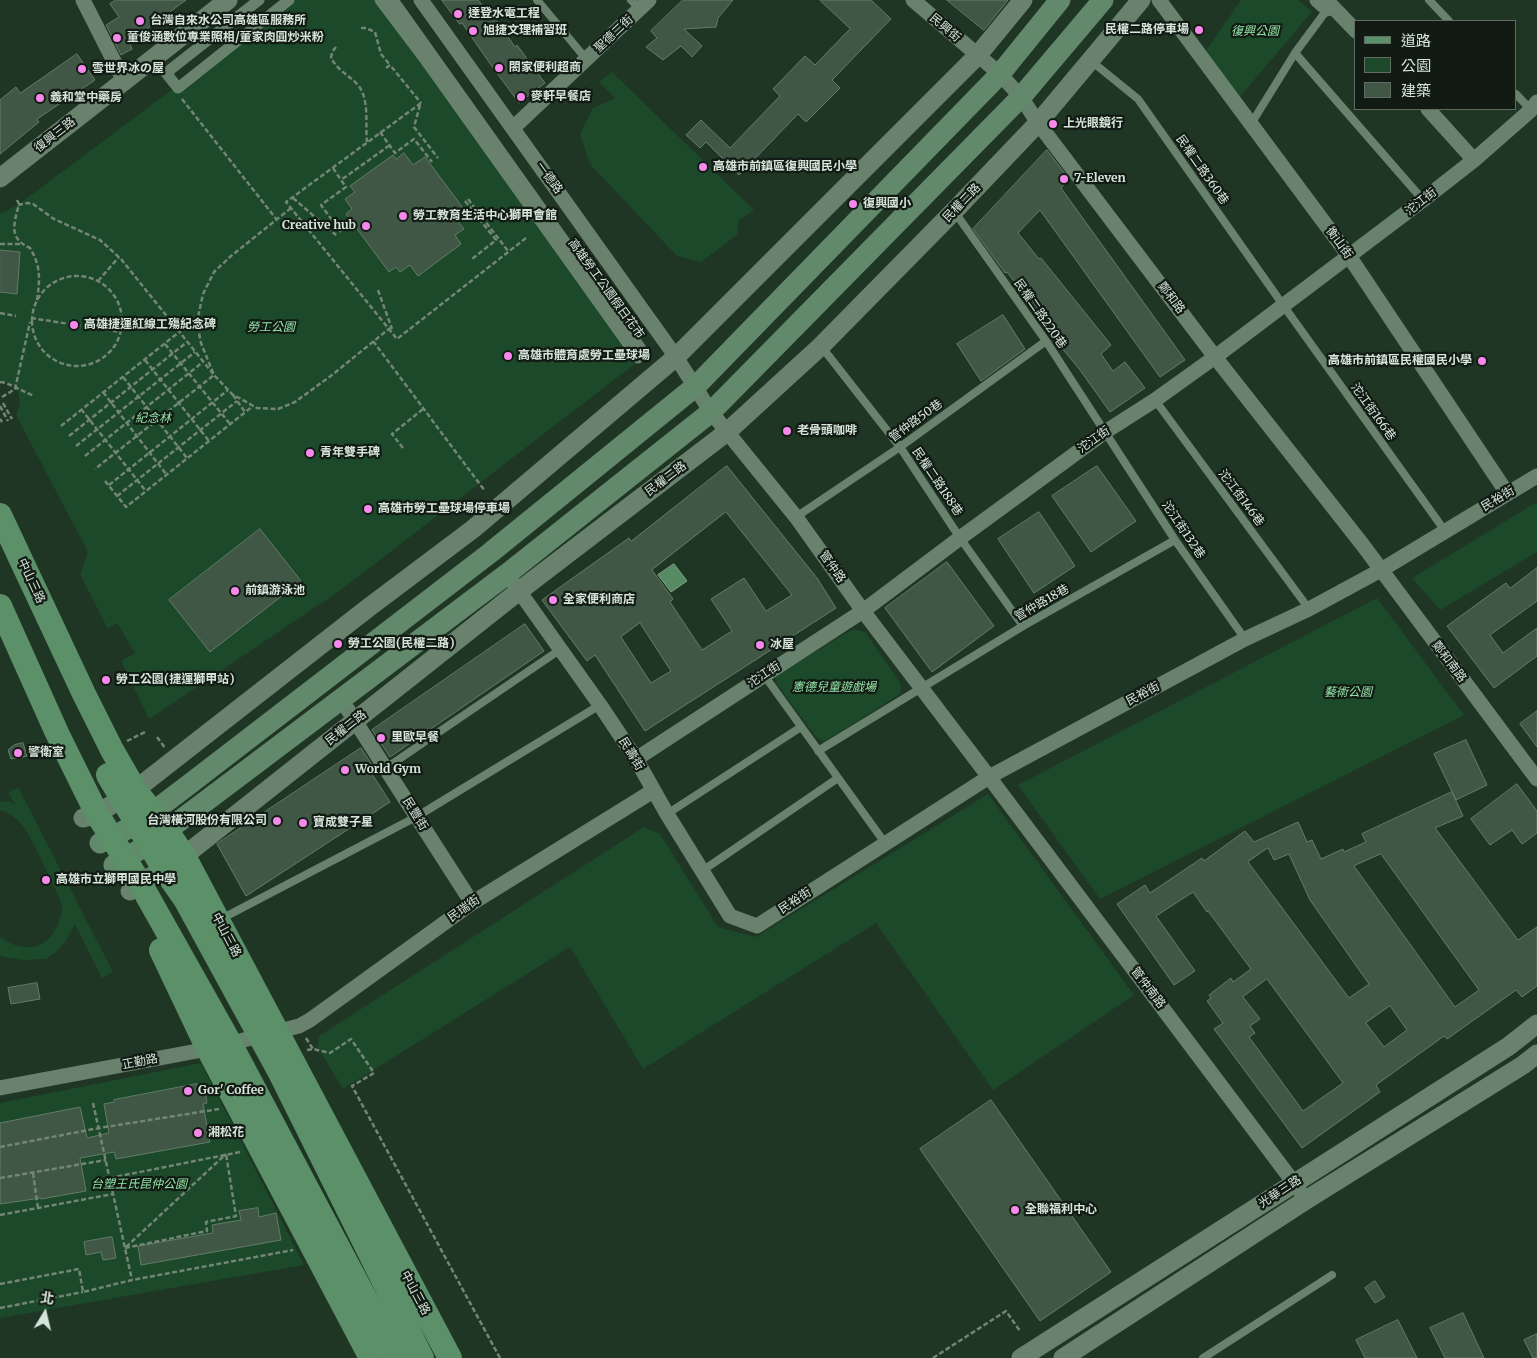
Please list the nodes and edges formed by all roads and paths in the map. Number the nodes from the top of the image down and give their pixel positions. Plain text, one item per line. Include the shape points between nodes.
1 (83, 0) edge
2 (228, 0) edge
3 (259, 0) edge
4 (289, 0) edge
5 (380, 0) edge
6 (393, 0) edge
7 (421, 0) edge
8 (537, 0) edge
9 (913, 0) edge
10 (1023, 0) edge
11 (1060, 0) edge
12 (1103, 0) edge
13 (1142, 0) edge
14 (1159, 0) edge
15 (1429, 0) edge
16 (640, 3) edge
17 (1325, 4) edge
18 (1448, 20) edge
19 (361, 28) dead end
20 (1354, 29) edge
21 (336, 47) dead end
22 (1295, 53) junction
23 (978, 55) junction
24 (587, 60) junction
25 (1090, 60) junction
26 (390, 65) junction
27 (386, 68) dead end
28 (1000, 74) junction
29 (124, 81) junction
30 (1517, 95) edge
31 (180, 96) dead end
32 (1021, 97) junction
33 (420, 103) junction
34 (1535, 109) edge
35 (1429, 110) edge
36 (1038, 123) junction
37 (1251, 124) junction
38 (512, 128) junction
39 (380, 132) junction
40 (366, 143) junction
41 (390, 145) junction
42 (438, 158) dead end
43 (1474, 160) junction
44 (432, 162) dead end
45 (333, 168) junction
46 (0, 178) edge
47 (341, 180) junction
48 (293, 198) junction
49 (17, 200) dead end
50 (1423, 200) junction
51 (18, 206) junction
52 (291, 208) junction
53 (954, 211) junction
54 (277, 220) junction
55 (341, 232) dead end
56 (336, 235) dead end
57 (526, 238) dead end
58 (0, 244) edge
59 (20, 244) junction
60 (509, 252) junction
61 (1349, 256) junction
62 (119, 257) junction
63 (472, 259) dead end
64 (98, 281) junction
65 (378, 290) dead end
66 (36, 301) junction
67 (1283, 305) junction
68 (0, 313) edge
69 (16, 316) dead end
70 (198, 317) junction
71 (31, 318) junction
72 (30, 322) dead end
73 (390, 328) junction
74 (122, 332) junction
75 (179, 332) junction
76 (394, 333) junction
77 (373, 341) dead end
78 (1046, 341) junction
79 (187, 342) junction
80 (165, 344) junction
81 (821, 346) junction
82 (195, 352) junction
83 (173, 354) junction
84 (676, 357) junction
85 (1215, 357) junction
86 (145, 360) junction
87 (203, 362) junction
88 (181, 364) junction
89 (153, 370) junction
90 (189, 373) junction
91 (214, 375) junction
92 (123, 376) junction
93 (161, 379) junction
94 (0, 382) edge
95 (131, 386) junction
96 (200, 386) junction
97 (696, 386) junction
98 (15, 388) junction
99 (169, 389) junction
100 (228, 390) junction
101 (103, 392) junction
102 (232, 394) junction
103 (34, 396) dead end
104 (139, 396) junction
105 (2, 397) dead end
106 (1155, 400) junction
107 (237, 401) junction
108 (110, 402) junction
109 (179, 402) junction
110 (3, 403) dead end
111 (213, 403) junction
112 (0, 406) edge
113 (253, 406) dead end
114 (147, 407) junction
115 (81, 409) junction
116 (423, 409) junction
117 (246, 412) junction
118 (712, 412) junction
119 (118, 413) junction
120 (222, 413) junction
121 (89, 419) junction
122 (192, 419) junction
123 (157, 420) junction
124 (126, 422) junction
125 (230, 424) junction
126 (61, 426) dead end
127 (97, 429) junction
128 (200, 430) junction
129 (727, 432) junction
130 (1105, 432) junction
131 (68, 436) dead end
132 (137, 436) junction
133 (170, 436) junction
134 (105, 439) junction
135 (209, 441) junction
136 (76, 446) dead end
137 (178, 447) junction
138 (900, 447) junction
139 (402, 448) dead end
140 (115, 452) junction
141 (150, 452) junction
142 (85, 456) dead end
143 (187, 458) junction
144 (158, 463) junction
145 (95, 469) dead end
146 (128, 469) junction
147 (166, 474) junction
148 (1537, 476) edge
149 (104, 480) dead end
150 (137, 480) junction
151 (109, 485) junction
152 (146, 491) junction
153 (485, 491) dead end
154 (1507, 493) junction
155 (117, 496) junction
156 (0, 515) edge
157 (796, 517) junction
158 (1445, 531) junction
159 (960, 538) junction
160 (1175, 540) junction
161 (1362, 544) joint
162 (0, 554) edge
163 (1381, 570) junction
164 (513, 582) junction
165 (0, 606) edge
166 (1309, 609) junction
167 (863, 611) junction
168 (1023, 626) junction
169 (1245, 639) junction
170 (0, 646) edge
171 (561, 649) junction
172 (764, 675) junction
173 (922, 689) junction
174 (341, 699) junction
175 (600, 705) junction
176 (355, 722) junction
177 (801, 727) junction
178 (818, 751) junction
179 (636, 759) junction
180 (386, 768) junction
181 (989, 776) junction
182 (838, 778) junction
183 (1537, 779) edge
184 (653, 791) junction
185 (128, 794) junction
186 (667, 814) junction
187 (90, 816) junction
188 (416, 817) junction
189 (144, 818) junction
190 (158, 837) junction
191 (106, 840) junction
192 (885, 844) junction
193 (184, 856) junction
194 (120, 862) junction
195 (164, 870) junction
196 (702, 871) junction
197 (135, 887) junction
198 (472, 903) junction
199 (219, 920) junction
200 (757, 926) joint
201 (1537, 1024) edge
202 (269, 1034) junction
203 (230, 1043) junction
204 (312, 1048) dead end
205 (208, 1049) junction
206 (1537, 1054) edge
207 (0, 1088) edge
208 (93, 1103) dead end
209 (223, 1108) dead end
210 (99, 1128) junction
211 (0, 1147) edge
212 (240, 1152) dead end
213 (226, 1154) junction
214 (106, 1160) junction
215 (33, 1173) junction
216 (0, 1178) edge
217 (110, 1178) junction
218 (1293, 1183) junction
219 (113, 1194) junction
220 (1306, 1200) junction
221 (38, 1208) junction
222 (0, 1215) edge
223 (125, 1248) junction
224 (300, 1248) dead end
225 (1332, 1275) dead end
226 (132, 1280) junction
227 (0, 1284) edge
228 (83, 1292) junction
229 (0, 1308) edge
230 (1020, 1331) dead end
231 (371, 1358) edge
232 (397, 1358) edge
233 (422, 1358) edge
234 (450, 1358) edge
235 (500, 1358) edge
236 (933, 1358) edge
237 (1021, 1358) edge
238 (1063, 1358) edge
239 (1203, 1358) edge

1 - 29 street
2 - 29 street, 復興三路
3 - 4 street via 166,74 178,88
5 - 6 street, 高雄勞工公園假日花市 via 638,358 644,353
7 - 38 street, 一德路
8 - 24 lane
9 - 23 street, 民興街
10 - 23 street
11 - 28 main road
12 - 32 main road, 民權二路
13 - 25 street, 民權二路
14 - 37 street, 衡山街
15 - 18 lane
16 - 24 street, 聖德二街
17 - 20 street
17 - 22 lane
19 - 26 path via 375,32 381,54
21 - 40 path via 330,58 359,86 366,108
22 - 37 lane
22 - 50 lane
23 - 28 street, 鄭和路
23 - 84 street
24 - 38 street, 聖德二街
25 - 36 street, 民權二路
25 - 67 lane, 民權二路360巷 via 1138,98
26 - 27 path
26 - 33 path
28 - 32 street, 鄭和路
28 - 97 main road
29 - 46 street, 復興三路
30 - 34 lane
31 - 54 path
32 - 36 street, 鄭和路
32 - 118 main road, 民權二路
33 - 39 path
33 - 42 path via 414,126
34 - 43 street, 沱江街
35 - 43 street
36 - 53 street, 民權二路
36 - 85 street, 鄭和路
37 - 61 street, 衡山街
38 - 84 street, 一德路
39 - 40 path
39 - 41 path
40 - 45 path
41 - 44 path via 396,153 414,139
41 - 47 path
43 - 50 street, 沱江街
45 - 47 path
45 - 48 path
47 - 55 path via 346,187 321,205
48 - 52 path via 286,202
48 - 56 path
49 - 51 path
50 - 61 street, 沱江街
51 - 59 path via 14,228
51 - 62 path via 33,204 54,219 100,240
52 - 54 path
52 - 73 path
53 - 78 lane, 民權二路220巷
53 - 81 street, 民權二路
54 - 70 path via 214,272
57 - 60 path
58 - 59 path
59 - 66 path via 30,248 39,268
60 - 63 path via 466,200 496,240
60 - 76 path via 397,339
61 - 67 street, 沱江街
61 - 154 street, 衡山街
62 - 64 path
62 - 75 path
64 - 66 path via 86,277 63,278 52,283
64 - 74 path via 116,297 121,308
65 - 76 path
66 - 71 path
67 - 85 street, 沱江街
67 - 158 lane, 沱江街166巷
68 - 69 path
70 - 75 path
70 - 91 path via 201,343
71 - 74 path
71 - 74 path via 39,345 52,358 65,364 79,366 106,356 116,346
72 - 98 path
73 - 76 path
73 - 102 path via 295,402 278,409 257,408
75 - 79 path
75 - 80 path
77 - 116 path
78 - 130 lane, 民權二路220巷
78 - 138 lane, 管仲路50巷
79 - 82 path
79 - 83 path
80 - 83 path
80 - 86 path
81 - 129 street, 民權二路
81 - 138 lane, 民權二路188巷
82 - 87 path
82 - 88 path
83 - 88 path
83 - 89 path
84 - 97 street, 管仲路
84 - 185 street via 473,529
85 - 106 street, 沱江街
85 - 161 street, 鄭和路
86 - 89 path
86 - 92 path
87 - 90 path
87 - 91 path
88 - 90 path
88 - 93 path
89 - 93 path
89 - 95 path
90 - 96 path
90 - 99 path
91 - 96 path
91 - 100 path
92 - 95 path
92 - 101 path
93 - 99 path
93 - 104 path
94 - 98 path
95 - 104 path
95 - 108 path
96 - 109 path
96 - 111 path
97 - 118 street, 管仲路
97 - 189 main road via 490,553
98 - 103 path
98 - 105 path
99 - 109 path
99 - 114 path
100 - 102 path
100 - 111 path
101 - 108 path
101 - 115 path
102 - 107 path
104 - 114 path
104 - 119 path
106 - 130 street, 沱江街
106 - 166 lane, 沱江街146巷
107 - 117 path
107 - 120 path
108 - 119 path
108 - 121 path
109 - 122 path
109 - 123 path
110 - 112 path via 10,420
111 - 120 path
111 - 122 path
113 - 117 path
114 - 123 path
114 - 124 path
115 - 121 path
115 - 126 path
116 - 139 path via 392,434
116 - 153 path
117 - 125 path
118 - 129 street, 管仲路
118 - 164 main road, 民權二路
119 - 124 path
119 - 127 path
120 - 125 path
120 - 128 path
121 - 127 path
121 - 131 path
122 - 128 path
122 - 133 path
123 - 132 path
123 - 133 path
124 - 132 path
124 - 134 path
125 - 135 path
127 - 134 path
127 - 136 path
128 - 135 path
128 - 137 path
129 - 157 street, 管仲路
129 - 164 street, 民權二路
130 - 159 street, 沱江街
130 - 160 lane, 沱江街132巷
132 - 140 path
132 - 141 path
133 - 137 path
133 - 141 path
134 - 140 path
134 - 142 path
135 - 143 path
137 - 143 path
137 - 144 path
138 - 157 lane, 管仲路50巷
138 - 159 lane, 民權二路188巷
140 - 145 path
140 - 146 path
141 - 144 path
141 - 146 path
143 - 147 path
144 - 147 path
144 - 150 path
146 - 150 path
146 - 151 path
147 - 152 path
148 - 154 street, 民裕街
149 - 151 path
150 - 152 path
150 - 155 path
151 - 155 path
152 - 155 path via 126,506
154 - 158 street, 民裕街
156 - 185 main road, 中山三路 via 112,750
157 - 167 street, 管仲路
158 - 163 street, 民裕街
159 - 167 street, 沱江街
159 - 168 lane, 民權二路188巷
160 - 168 lane, 管仲路18巷
160 - 169 lane, 沱江街132巷
161 - 163 street, 鄭和南路
162 - 185 main road, 中山三路 via 98,758
163 - 166 street, 民裕街
163 - 183 street, 鄭和南路
164 - 171 street, 民壽街
164 - 174 main road, 民權二路
164 - 176 street, 民權二路
165 - 187 main road
166 - 169 street, 民裕街
167 - 172 street, 沱江街
167 - 173 street, 管仲路
168 - 173 lane, 管仲路18巷
169 - 181 street, 民裕街
170 - 187 main road
171 - 175 street, 民壽街
171 - 180 lane
172 - 177 lane
172 - 179 street, 沱江街
173 - 178 lane, 管仲路18巷
173 - 181 street, 管仲路
174 - 176 street, 民豐街
174 - 190 main road, 民權二路
175 - 179 street, 民壽街
175 - 188 lane
176 - 180 street, 民豐街
176 - 193 street, 民權二路
177 - 178 lane
177 - 186 lane
178 - 182 lane
179 - 184 street, 民壽街
180 - 188 street, 民豐街
181 - 192 street, 民裕街
181 - 218 street, 管仲南路
182 - 192 lane
182 - 196 lane
184 - 186 street, 民壽街
184 - 198 street, 民瑞街
185 - 187 street
185 - 189 main road, 中山三路
186 - 196 street, 民壽街
187 - 191 main road
188 - 198 street, 民豐街
188 - 199 lane
189 - 190 main road, 中山三路
189 - 191 main road
190 - 193 main road, 中山三路
190 - 194 main road, 民權二路
190 - 195 main road, 中山三路
191 - 194 main road
192 - 200 street, 民裕街
193 - 195 street, 民權二路
193 - 199 main road, 中山三路
194 - 197 main road
195 - 197 street, 民權二路
195 - 202 main road, 中山三路
196 - 200 street, 民壽街 via 730,916
197 - 203 main road
197 - 205 main road
198 - 202 street, 民瑞街 via 310,1020
199 - 202 main road, 中山三路
201 - 218 street, 光華三路 via 1509,1046
202 - 203 street, 正勤路
202 - 233 main road, 中山三路 via 284,1080
202 - 234 main road, 中山三路
203 - 205 street, 正勤路
203 - 232 main road
204 - 235 path via 330,1053 351,1039 374,1073 352,1086
205 - 207 street, 正勤路
205 - 231 main road
206 - 220 street, 光華三路
208 - 210 path
209 - 210 path
210 - 211 path
210 - 214 path
212 - 213 path
213 - 217 path
213 - 223 path
213 - 223 path via 236,1216 206,1222 208,1231
214 - 215 path
214 - 217 path
215 - 216 path
215 - 221 path
217 - 219 path
218 - 220 street, 管仲南路
218 - 237 street, 光華三路
219 - 221 path
219 - 223 path
220 - 238 street, 光華三路
221 - 222 path
223 - 226 path
224 - 226 path
225 - 239 lane
226 - 228 path
227 - 228 path via 79,1269
228 - 229 path
230 - 236 path via 1006,1311

